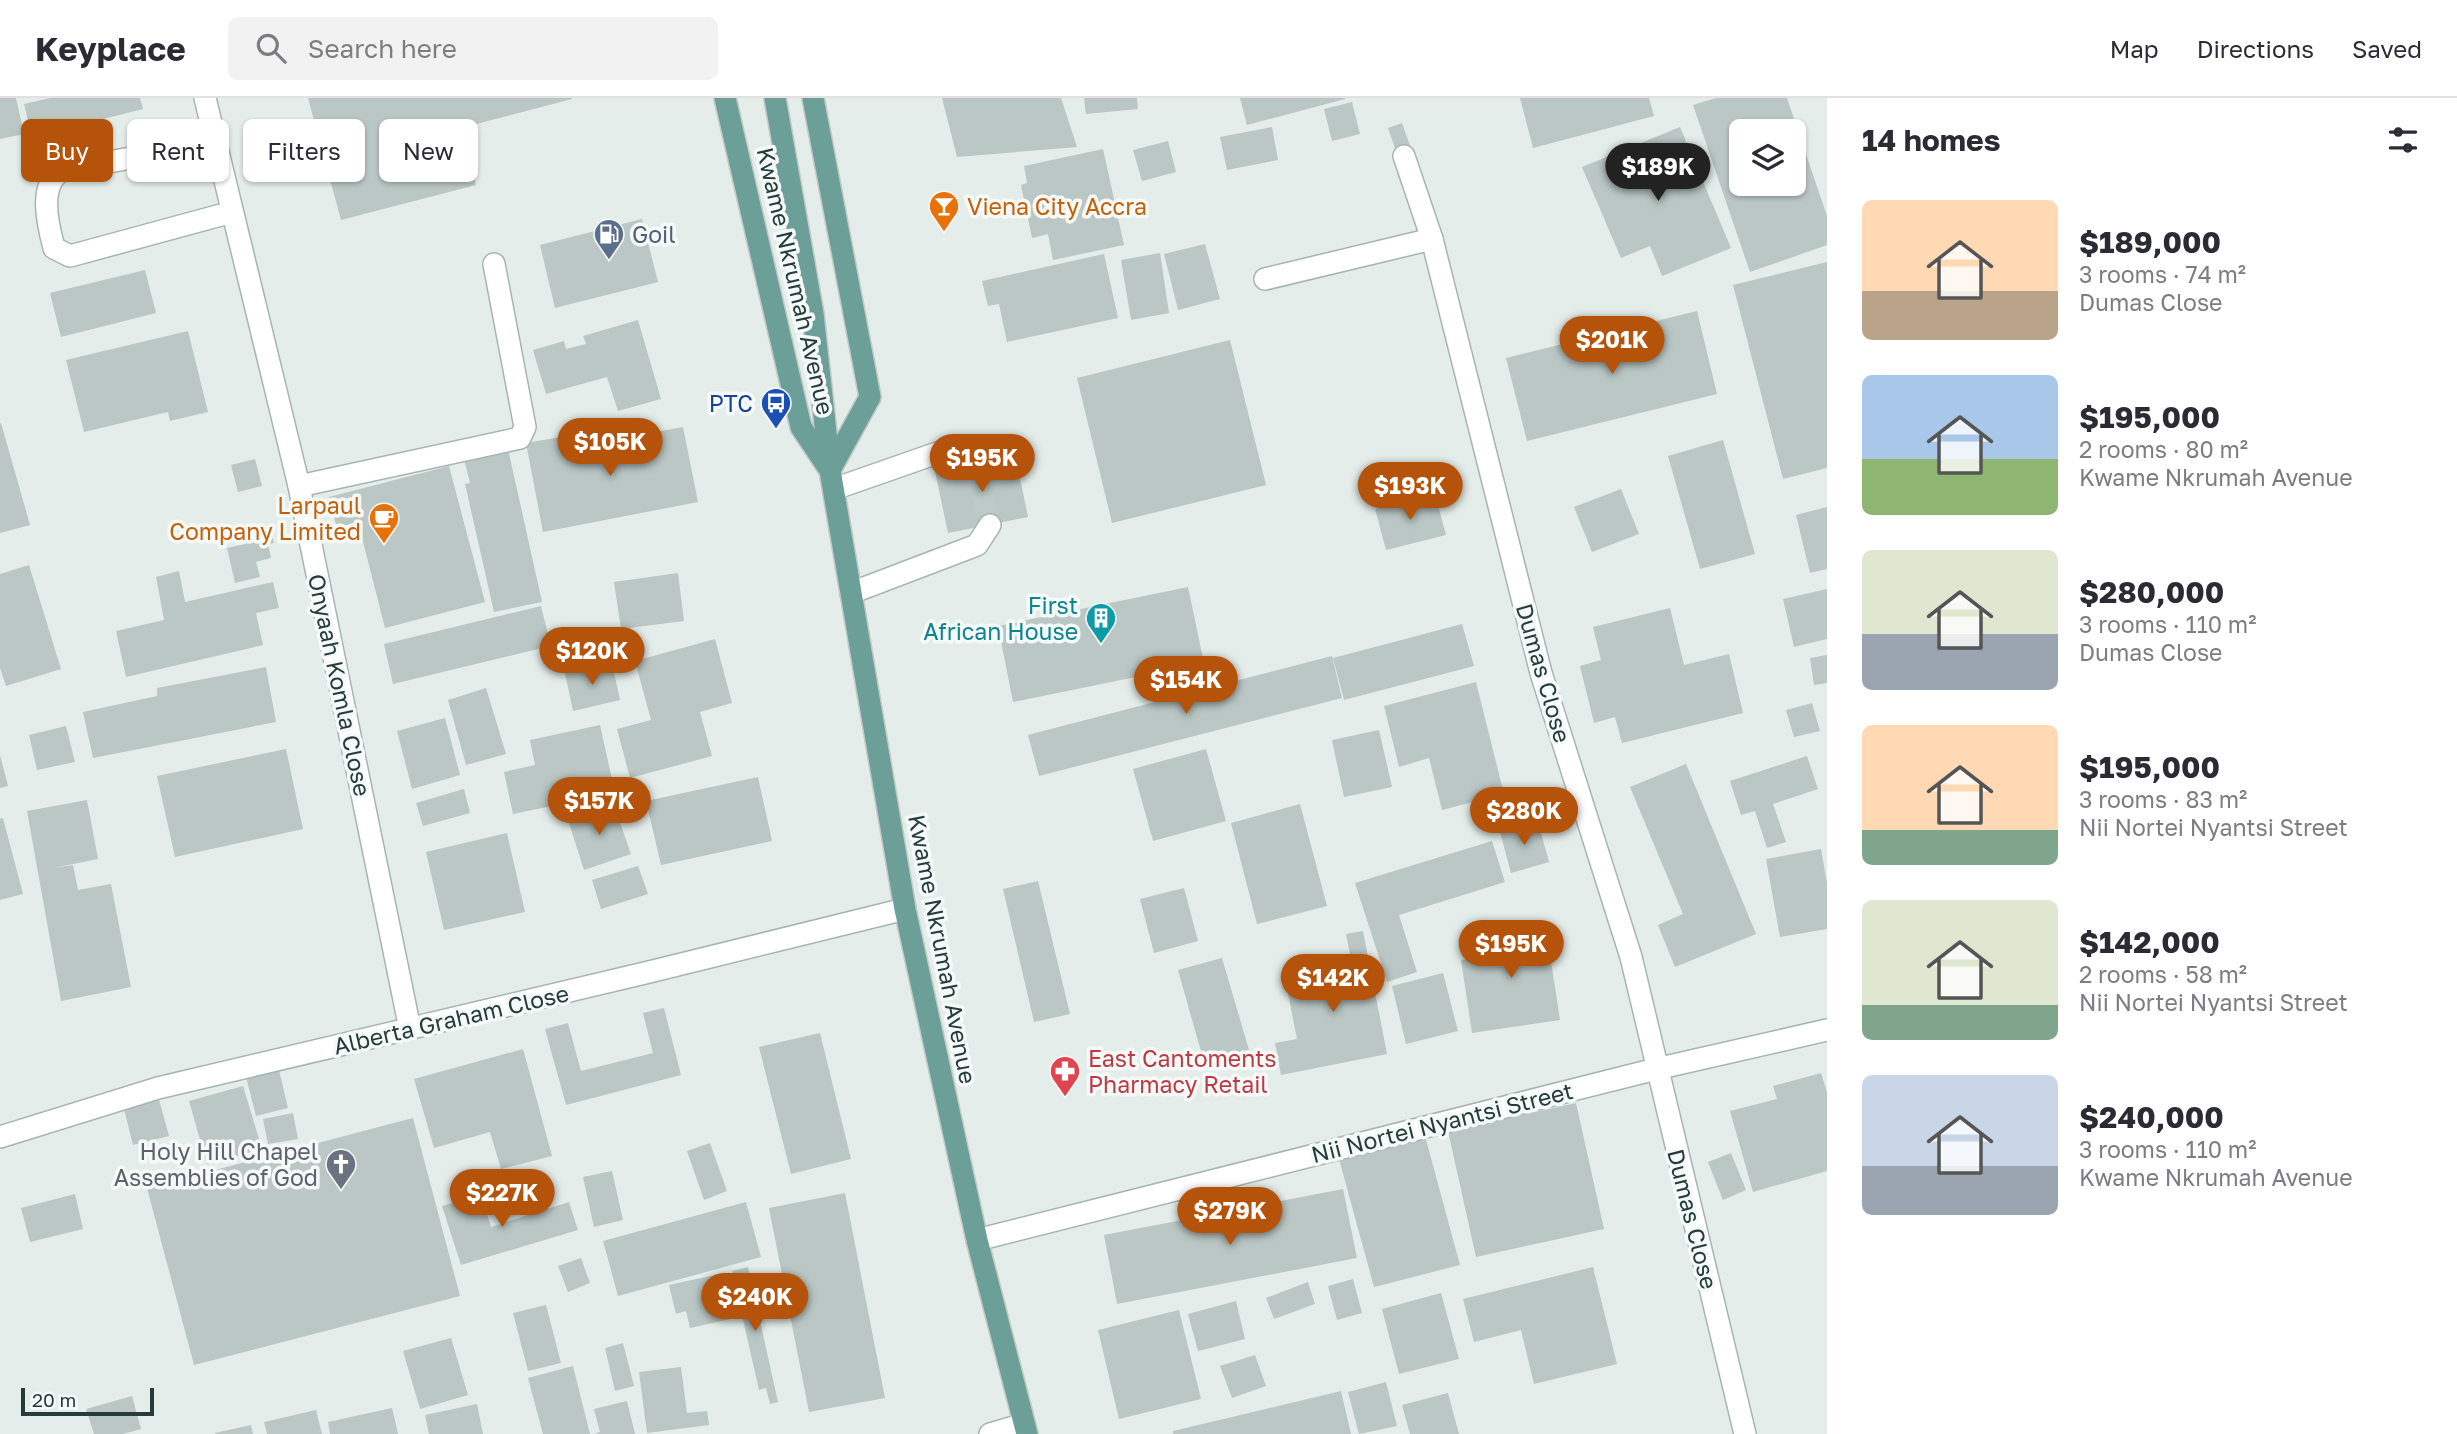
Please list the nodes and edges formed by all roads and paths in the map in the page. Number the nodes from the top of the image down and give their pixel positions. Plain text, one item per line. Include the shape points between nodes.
1 (205, 98) edge
2 (725, 98) edge
3 (775, 98) edge
4 (813, 98) edge
5 (210, 119) edge
6 (1404, 156) dead end
7 (127, 159) edge
8 (225, 182) edge
9 (232, 212) junction
10 (1432, 239) junction
11 (494, 264) dead end
12 (1265, 279) dead end
13 (974, 463) dead end
14 (832, 480) junction
15 (299, 485) junction
16 (990, 525) dead end
17 (851, 593) junction
18 (905, 909) junction
19 (410, 1029) junction
20 (1827, 1030) edge
21 (1656, 1069) junction
22 (0, 1137) edge
23 (977, 1240) junction
24 (1026, 1429) edge
25 (990, 1434) edge
26 (1745, 1434) edge

1 - 5 street, Onyaah Komla Close
2 - 14 main road, Kwame Nkrumah Avenue via 801,427
3 - 14 main road, Kwame Nkrumah Avenue via 813,314
4 - 14 main road via 870,397
6 - 10 street, Dumas Close
7 - 9 street via 52,177 48,224 54,248 70,256
8 - 9 street, Onyaah Komla Close
9 - 15 street, Onyaah Komla Close
10 - 12 street
10 - 21 street, Dumas Close via 1541,673 1631,957
11 - 15 street via 525,427 520,438
13 - 14 street via 940,452
14 - 17 main road, Kwame Nkrumah Avenue
15 - 19 street, Onyaah Komla Close
16 - 17 street via 978,545
17 - 18 main road, Kwame Nkrumah Avenue
18 - 19 street, Alberta Graham Close
18 - 23 main road, Kwame Nkrumah Avenue
19 - 22 street, Alberta Graham Close via 158,1088
20 - 21 street, Nii Nortei Nyantsi Street
21 - 23 street, Nii Nortei Nyantsi Street
21 - 26 street, Dumas Close
23 - 24 main road, Kwame Nkrumah Avenue
24 - 25 street

